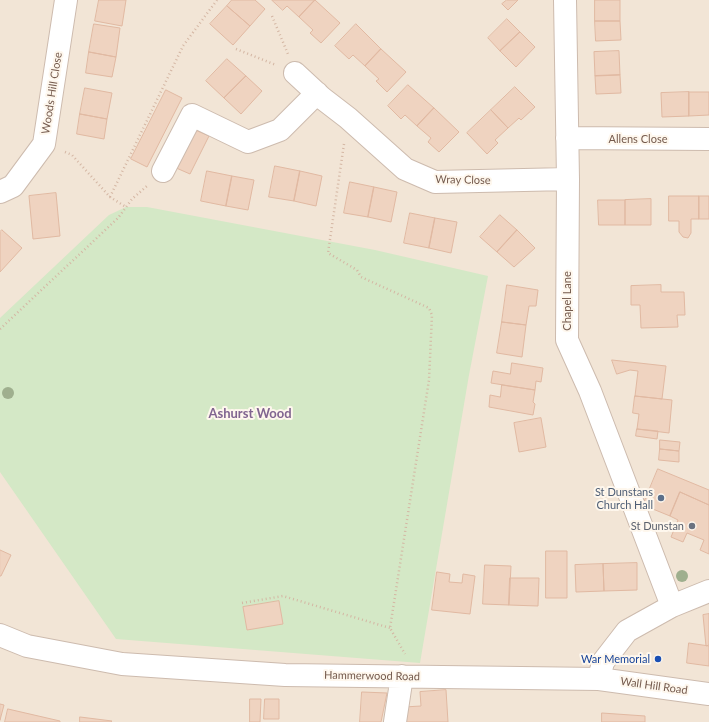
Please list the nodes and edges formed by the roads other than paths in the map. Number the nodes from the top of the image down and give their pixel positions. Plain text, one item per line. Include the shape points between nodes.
1 (66, 0) edge
2 (565, 0) edge
3 (295, 73) road end
4 (317, 93) junction
5 (567, 138) junction
6 (709, 139) edge
7 (163, 171) road end
8 (568, 179) junction
9 (0, 192) edge
10 (709, 591) edge
11 (672, 606) junction
12 (0, 635) edge
13 (405, 676) junction
14 (599, 679) junction
15 (709, 694) edge
16 (395, 722) edge

1 - 9 street, Woods Hill Close via 44,144 12,186
2 - 5 street, Chapel Lane
3 - 4 street, Wray Close
4 - 7 street via 280,130 248,142 192,115
4 - 8 street, Wray Close via 405,169 434,182
5 - 6 street, Allens Close
5 - 8 street, Chapel Lane
8 - 11 street, Chapel Lane via 567,340 590,391
10 - 11 street
11 - 14 street via 627,631 603,662
12 - 13 street, Hammerwood Road via 27,646 122,664 285,675
13 - 14 street, Hammerwood Road
13 - 16 street
14 - 15 street, Wall Hill Road

